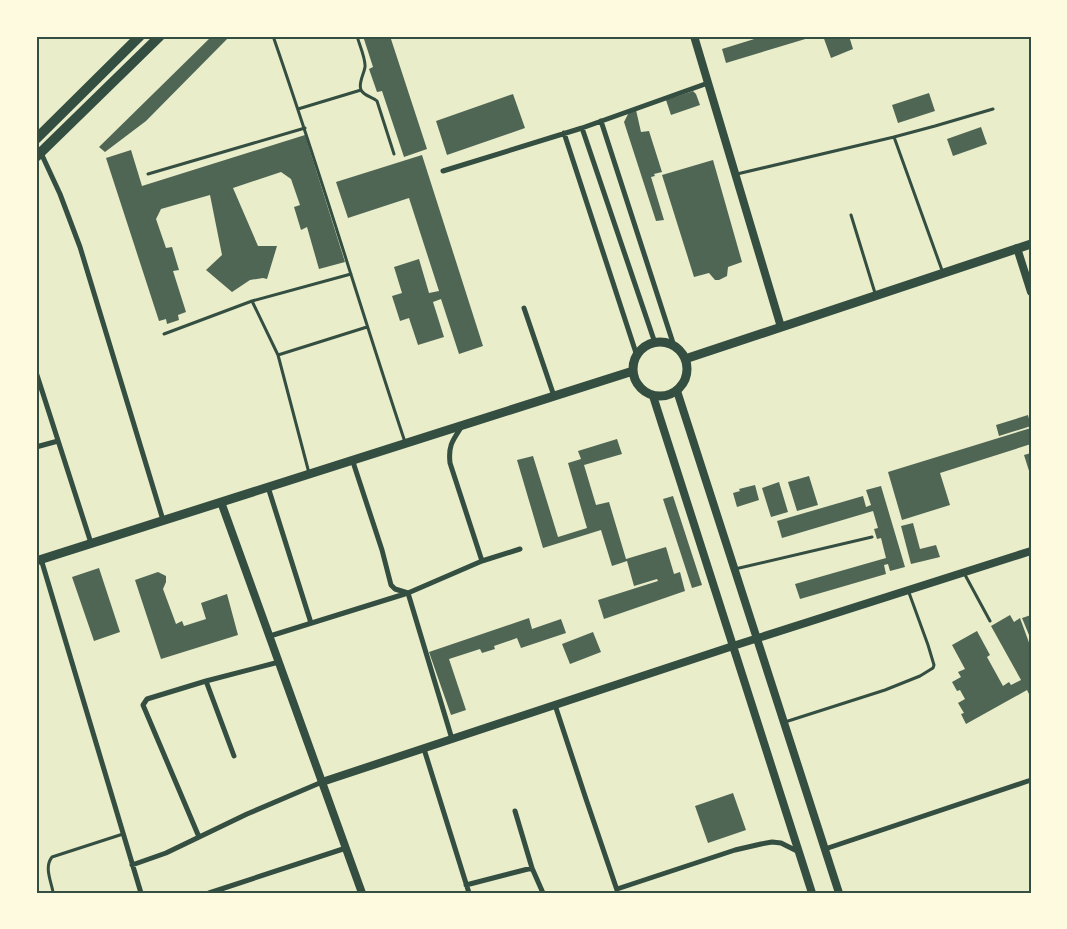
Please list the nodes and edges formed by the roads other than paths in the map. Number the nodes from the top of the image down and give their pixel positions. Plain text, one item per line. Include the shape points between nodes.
1 (140, 36) edge
2 (160, 36) edge
3 (273, 36) edge
4 (357, 36) edge
5 (694, 36) edge
6 (708, 83) junction
7 (361, 90) junction
8 (298, 109) junction
9 (993, 109) dead end
10 (601, 121) junction
11 (305, 128) junction
12 (582, 128) junction
13 (564, 133) junction
14 (894, 137) junction
15 (36, 139) edge
16 (394, 154) dead end
17 (39, 155) edge
18 (443, 171) dead end
19 (148, 174) dead end
20 (736, 174) junction
21 (850, 215) dead end
22 (1031, 244) edge
23 (1017, 248) junction
24 (943, 273) junction
25 (351, 274) junction
26 (1031, 292) edge
27 (876, 295) junction
28 (252, 301) junction
29 (524, 308) dead end
30 (367, 327) junction
31 (782, 327) junction
32 (164, 334) dead end
33 (655, 343) junction
34 (674, 346) junction
35 (278, 355) junction
36 (637, 356) junction
37 (685, 359) junction
38 (633, 371) junction
39 (36, 372) edge
40 (677, 391) junction
41 (554, 396) junction
42 (653, 396) junction
43 (462, 425) junction
44 (58, 441) junction
45 (405, 443) junction
46 (36, 447) edge
47 (353, 460) junction
48 (310, 474) junction
49 (268, 487) junction
50 (222, 502) junction
51 (163, 520) junction
52 (872, 537) dead end
53 (91, 543) junction
54 (520, 549) dead end
55 (1031, 551) edge
56 (39, 560) edge
57 (482, 561) junction
58 (735, 569) junction
59 (963, 572) junction
60 (908, 590) junction
61 (408, 593) junction
62 (990, 621) dead end
63 (311, 623) junction
64 (270, 636) junction
65 (757, 639) junction
66 (733, 646) junction
67 (279, 662) junction
68 (206, 681) junction
69 (555, 705) junction
70 (784, 722) junction
71 (452, 739) junction
72 (424, 749) junction
73 (234, 756) dead end
74 (1031, 780) edge
75 (322, 782) junction
76 (515, 811) dead end
77 (123, 834) junction
78 (198, 836) junction
79 (346, 848) junction
80 (825, 848) junction
81 (800, 852) junction
82 (132, 865) junction
83 (532, 868) junction
84 (466, 885) junction
85 (618, 891) edge
86 (53, 892) edge
87 (140, 893) edge
88 (209, 893) edge
89 (362, 893) edge
90 (469, 893) edge
91 (543, 893) edge
92 (812, 893) edge
93 (839, 893) edge

1 - 15 highway
2 - 17 highway
3 - 8 lane
4 - 7 lane via 366,64
5 - 6 street
6 - 10 street
6 - 20 street
7 - 8 lane
7 - 16 lane via 377,101
8 - 11 lane
9 - 14 lane
10 - 12 street
10 - 34 street
11 - 19 lane
11 - 25 lane
12 - 13 street
12 - 33 street
13 - 18 street
13 - 36 street
14 - 20 lane
14 - 24 lane
17 - 51 street via 60,194 80,247
20 - 31 street
21 - 27 lane
22 - 23 main road
23 - 24 main road
23 - 26 street
24 - 27 main road
25 - 28 lane
25 - 30 lane
27 - 31 main road
28 - 32 lane
28 - 35 lane
29 - 41 street
30 - 35 lane
30 - 45 lane
31 - 37 main road
33 - 34 main road
33 - 36 main road via 641,350
34 - 37 main road
35 - 48 lane
36 - 38 main road
37 - 40 main road via 684,382
38 - 41 main road
38 - 42 main road via 639,386
39 - 44 street
40 - 42 main road via 666,396
40 - 58 street
41 - 43 main road
42 - 66 street
43 - 45 main road
43 - 57 street via 448,451
44 - 46 street
44 - 53 street
45 - 47 main road
47 - 48 main road
47 - 61 street via 391,585
48 - 49 main road
49 - 50 main road
49 - 63 street
50 - 51 main road
50 - 64 street
51 - 53 main road
52 - 58 lane
53 - 56 main road
54 - 57 street
55 - 59 street
56 - 77 street
57 - 61 street
58 - 65 street
59 - 60 street
59 - 62 lane
60 - 65 street
60 - 70 lane via 933,668 885,690
61 - 63 street
61 - 71 street
63 - 64 street
64 - 67 street
65 - 66 street
65 - 70 street
66 - 69 street
66 - 81 street
67 - 68 street
67 - 75 street
68 - 73 street
68 - 78 street via 147,699 143,705
69 - 71 street
69 - 85 street
70 - 80 street
71 - 72 street
72 - 75 street
72 - 84 street
74 - 80 street
75 - 78 street
75 - 79 street
76 - 83 street
77 - 82 street
77 - 86 lane via 52,857 48,866
78 - 82 street via 166,853
79 - 88 street
79 - 89 street
80 - 93 street
81 - 85 street via 781,843 761,844 718,855
81 - 92 street
82 - 87 street
83 - 84 street
83 - 91 street
84 - 90 street

